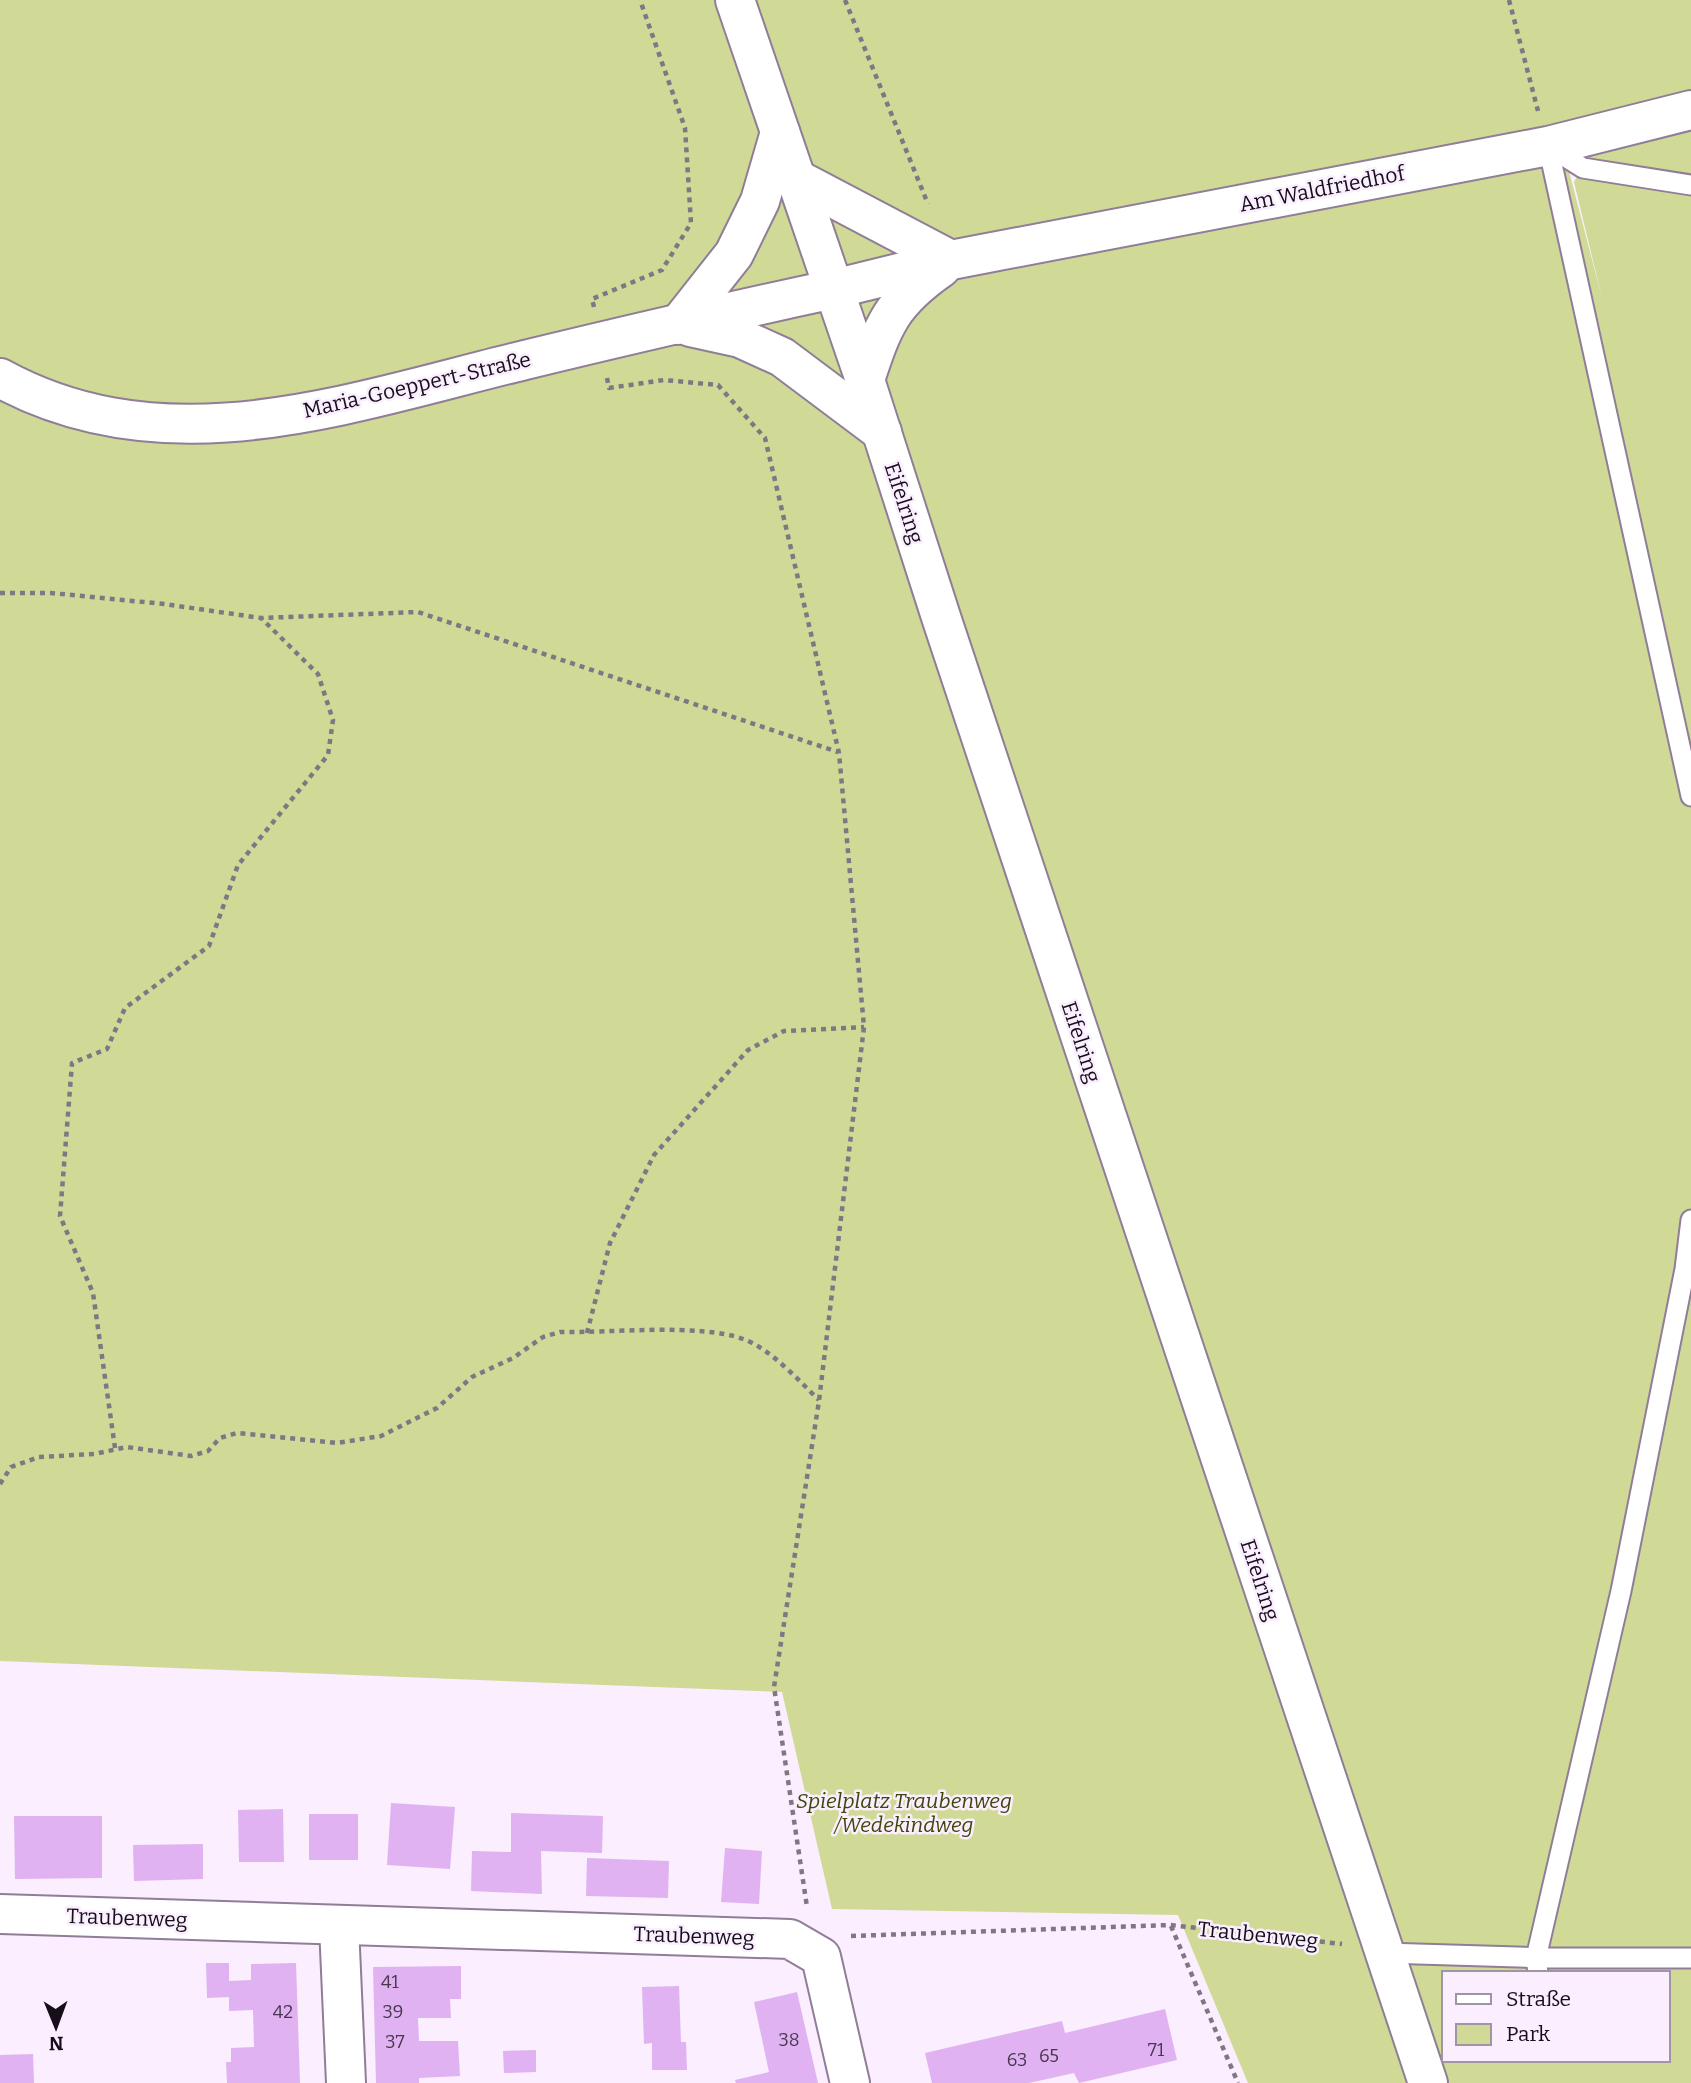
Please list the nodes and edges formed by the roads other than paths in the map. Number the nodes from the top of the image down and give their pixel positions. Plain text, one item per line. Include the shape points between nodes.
1 (735, 0) edge
2 (1691, 110) edge
3 (780, 132) junction
4 (1548, 146) junction
5 (797, 179) junction
6 (1691, 185) edge
7 (951, 260) junction
8 (834, 289) junction
9 (678, 325) junction
10 (0, 378) edge
11 (865, 380) junction
12 (882, 432) junction
13 (1691, 796) edge
14 (1691, 1220) edge
15 (0, 1914) edge
16 (339, 1926) junction
17 (1384, 1953) junction
18 (1691, 1958) edge
19 (1537, 1965) edge
20 (346, 2083) edge
21 (850, 2083) edge
22 (1428, 2083) edge

1 - 3 street, Eifelring
2 - 4 street, Am Waldfriedhof
3 - 5 street, Eifelring
3 - 9 street via 760,201 734,254
4 - 6 lane via 1583,168
4 - 7 street, Am Waldfriedhof
4 - 13 lane
5 - 7 street
5 - 8 street, Eifelring
7 - 8 street, Am Waldfriedhof
7 - 11 street, Am Waldfriedhof via 905,295 878,339
8 - 9 street, Maria-Goeppert-Straße
8 - 11 street, Eifelring
9 - 10 street, Maria-Goeppert-Straße via 321,410 199,426 62,407
9 - 12 street via 740,338 782,357
11 - 12 street, Eifelring
12 - 17 street, Eifelring
14 - 19 lane via 1621,1591
15 - 16 street, Traubenweg
16 - 20 street
16 - 21 street, Traubenweg via 800,1943 821,1957
17 - 19 lane
17 - 22 street, Eifelring
18 - 19 lane

